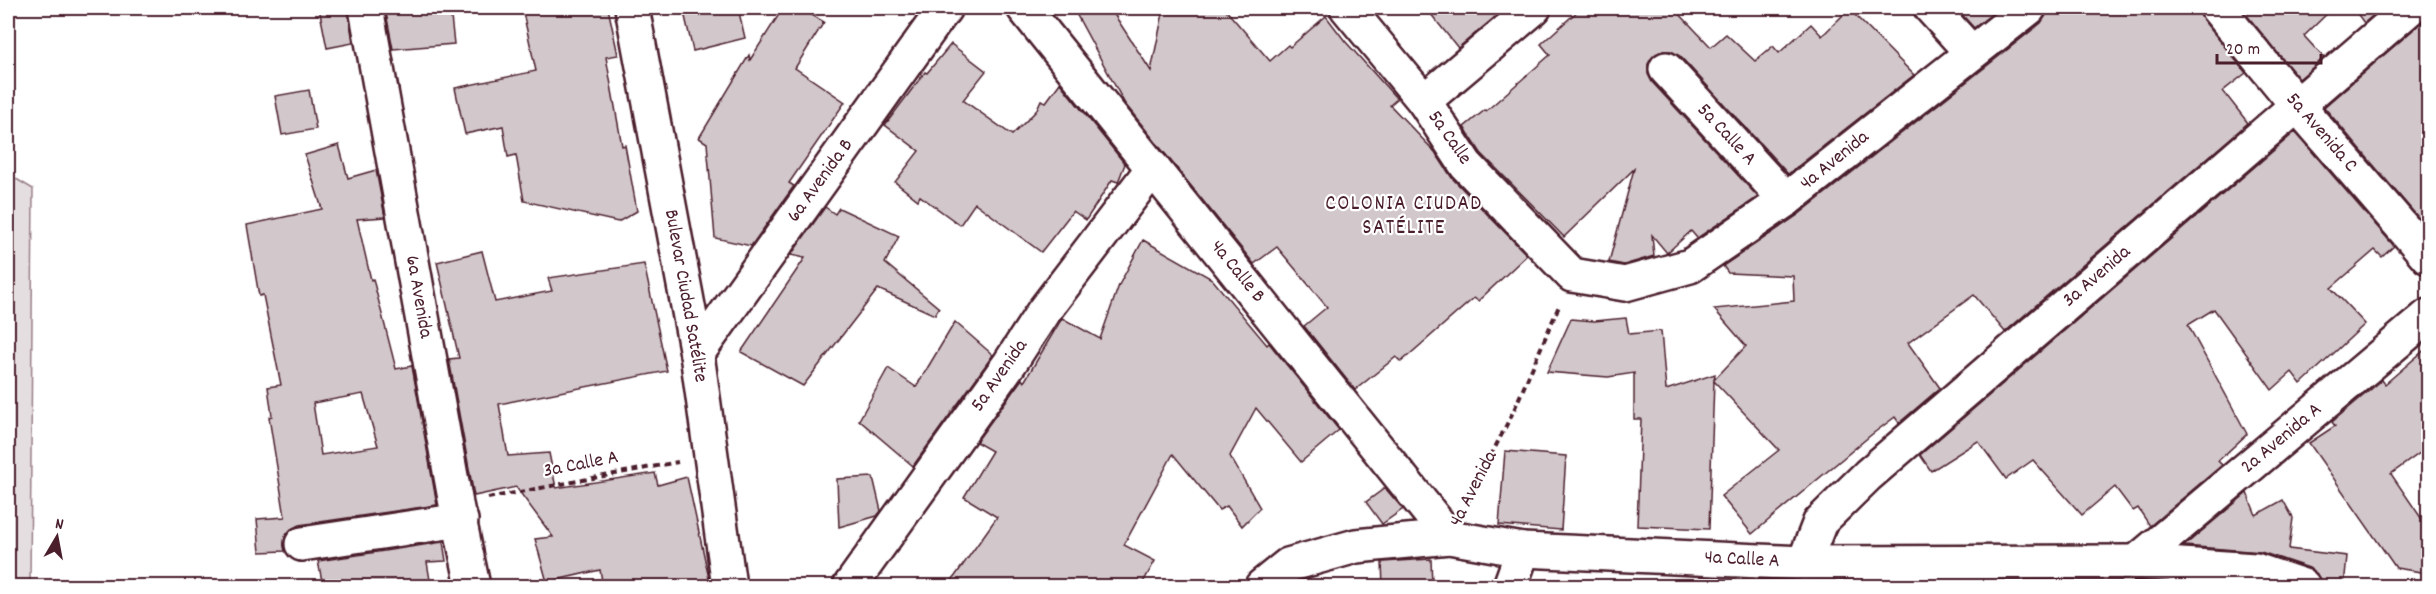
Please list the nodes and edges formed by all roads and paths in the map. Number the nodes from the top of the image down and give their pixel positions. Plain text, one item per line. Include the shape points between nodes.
1 (366, 8) edge
2 (632, 8) edge
3 (945, 8) edge
4 (1024, 8) edge
5 (1347, 8) edge
6 (1534, 8) edge
7 (1931, 8) edge
8 (2029, 8) edge
9 (2217, 8) edge
10 (2410, 8) edge
11 (1971, 52) junction
12 (1666, 69) dead end
13 (1424, 101) junction
14 (2296, 105) junction
15 (1154, 168) junction
16 (1786, 200) junction
17 (2428, 257) edge
18 (1572, 275) junction
19 (2428, 316) edge
20 (697, 354) junction
21 (711, 455) junction
22 (458, 512) junction
23 (1449, 537) junction
24 (302, 544) dead end
25 (1523, 550) junction
26 (1804, 562) junction
27 (2136, 562) junction
28 (473, 586) edge
29 (729, 586) edge
30 (850, 586) edge
31 (1262, 586) edge
32 (1510, 586) edge
33 (2303, 586) edge

1 - 22 street, 6a Avenida
2 - 20 street, Bulevar Ciudad Satélite
3 - 20 street, 6a Avenida B
4 - 15 street, 4a Calle B
5 - 13 street, 5a Calle
6 - 13 street
7 - 11 street
8 - 11 street, 4a Avenida
9 - 14 street, 5a Avenida C
10 - 14 street, 3a Avenida
11 - 16 street, 4a Avenida
12 - 16 street, 5a Calle A
13 - 18 street, 5a Calle via 1466,165
14 - 17 street, 5a Avenida C
14 - 26 street, 3a Avenida via 1868,475 1820,522
15 - 23 street, 4a Calle B
15 - 30 street, 5a Avenida via 1043,312
16 - 18 street, 4a Avenida via 1690,266 1625,284
18 - 23 path, 4a Avenida via 1515,410
19 - 27 street, 2a Avenida A
20 - 21 street, Bulevar Ciudad Satélite
21 - 22 path, 3a Calle A
21 - 29 street, Bulevar Ciudad Satélite
22 - 24 street
22 - 28 street, 6a Avenida
23 - 25 street, 4a Calle A
23 - 31 street, 4a Calle A via 1356,546 1288,565
25 - 26 street, 4a Calle A
25 - 32 street
26 - 27 street, 4a Calle A
27 - 33 street, 4a Calle A via 2255,570

